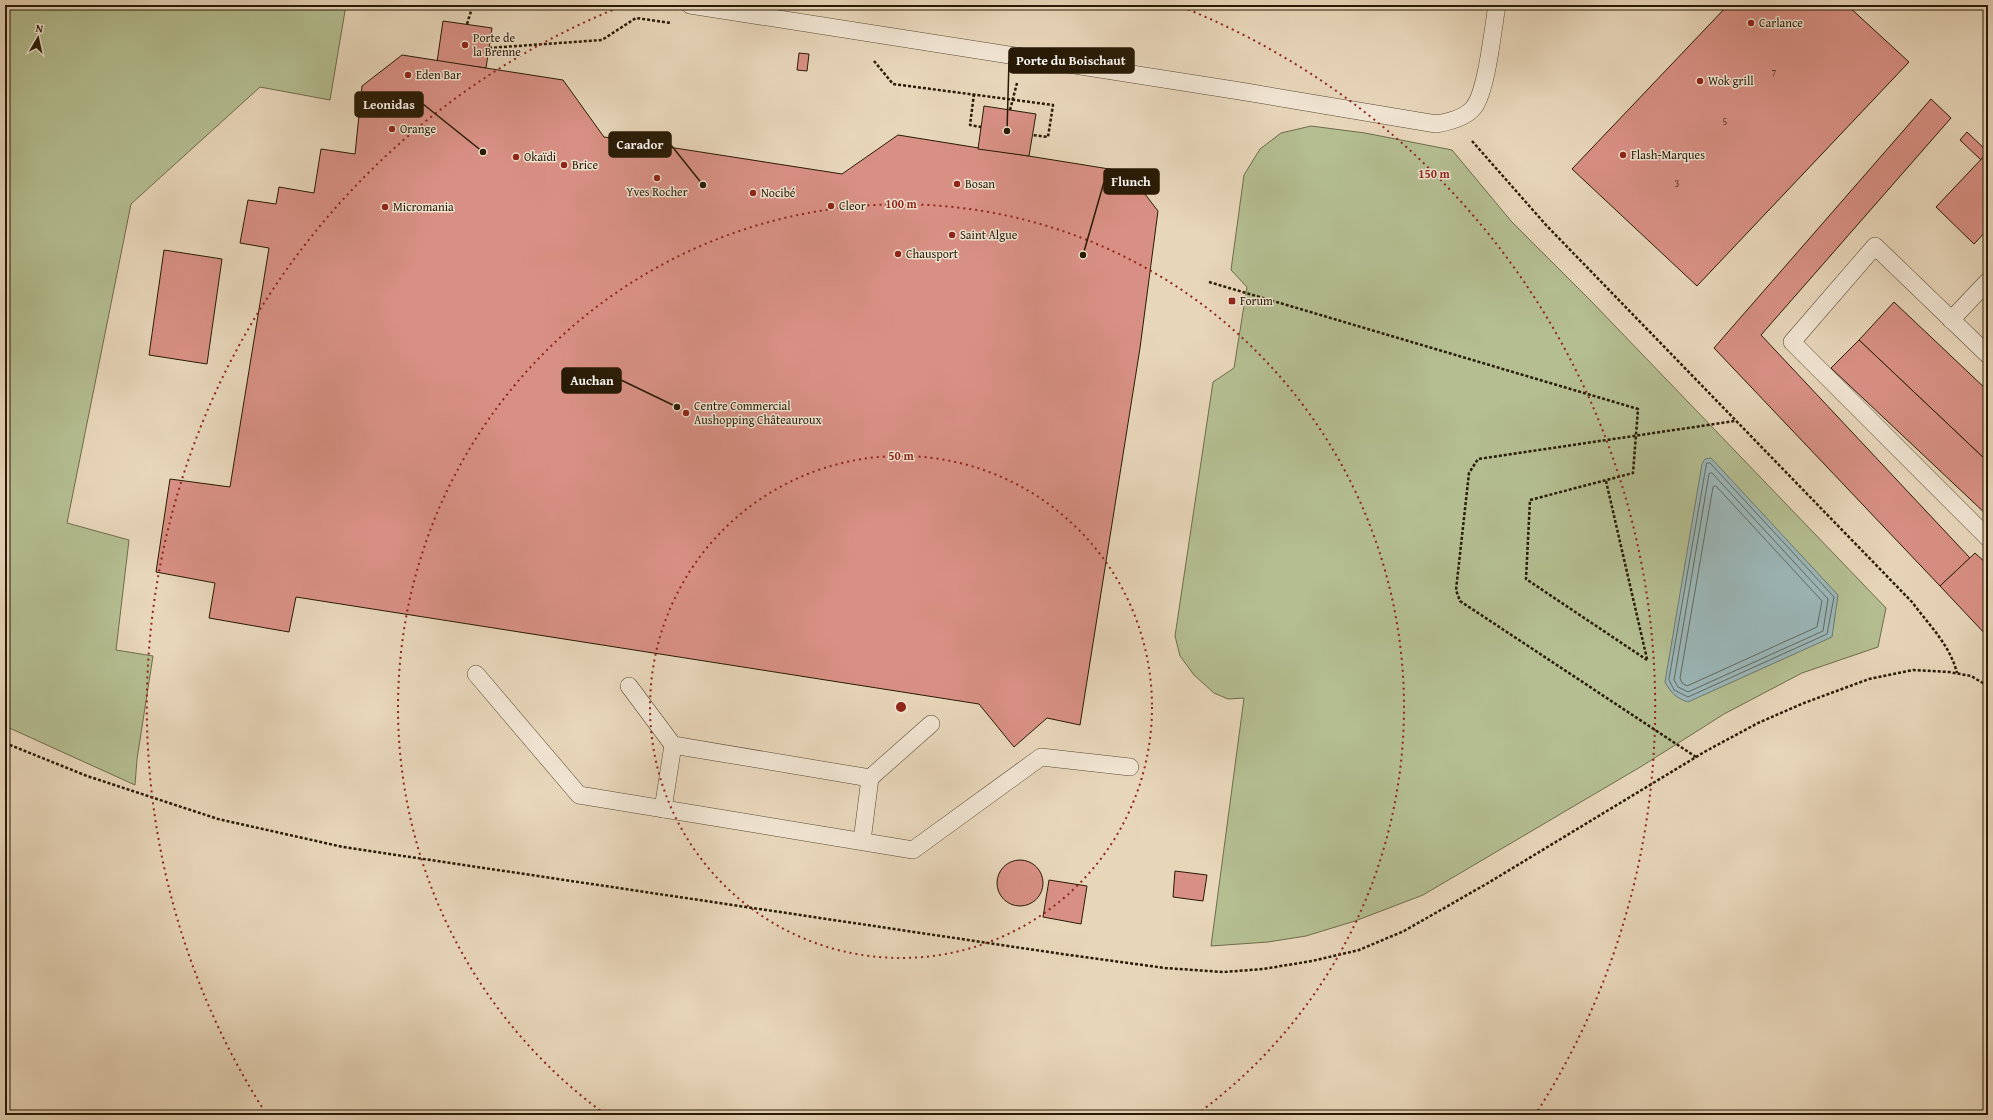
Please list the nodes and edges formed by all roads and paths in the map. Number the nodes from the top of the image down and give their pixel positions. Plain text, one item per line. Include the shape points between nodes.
1 (473, 5) edge
2 (690, 5) edge
3 (1497, 5) edge
4 (467, 24) dead end
5 (674, 24) dead end
6 (489, 48) dead end
7 (872, 58) dead end
8 (974, 94) junction
9 (1455, 119) junction
10 (981, 127) dead end
11 (1032, 135) dead end
12 (1988, 281) edge
13 (1209, 282) dead end
14 (1951, 320) junction
15 (1988, 355) edge
16 (1735, 421) junction
17 (1636, 435) junction
18 (1606, 480) junction
19 (1988, 538) edge
20 (1957, 673) junction
21 (476, 674) dead end
22 (629, 686) dead end
23 (1988, 686) edge
24 (931, 724) dead end
25 (5, 744) edge
26 (673, 745) junction
27 (1696, 757) junction
28 (1130, 767) dead end
29 (870, 778) junction
30 (664, 809) junction
31 (862, 841) junction

1 - 4 path
2 - 9 lane via 1240,91 1421,123 1436,124
3 - 9 lane via 1485,77 1479,96 1474,107
5 - 6 path via 636,18 602,40
7 - 8 path via 893,84
8 - 10 path via 970,125
8 - 11 path via 1053,105 1048,137
9 - 16 path via 1486,159 1541,219
12 - 14 lane
13 - 17 path via 1638,408
14 - 15 lane
14 - 19 lane via 1875,246 1792,342
16 - 17 path
16 - 20 path via 1912,602 1945,644
17 - 18 path via 1633,473
17 - 27 path via 1478,458 1469,473 1456,590 1460,601
18 - 18 path via 1530,500 1526,579 1647,660
20 - 23 path via 1971,676
20 - 27 path via 1913,670 1869,680 1804,703 1758,723
21 - 30 lane via 579,795
22 - 26 lane
24 - 29 lane
25 - 27 path via 87,776 218,819 343,846 1054,953 1165,968 1223,972 1312,962 1359,950 1404,931
26 - 29 lane
26 - 30 lane
28 - 31 lane via 1041,757 912,850
29 - 31 lane
30 - 31 lane

